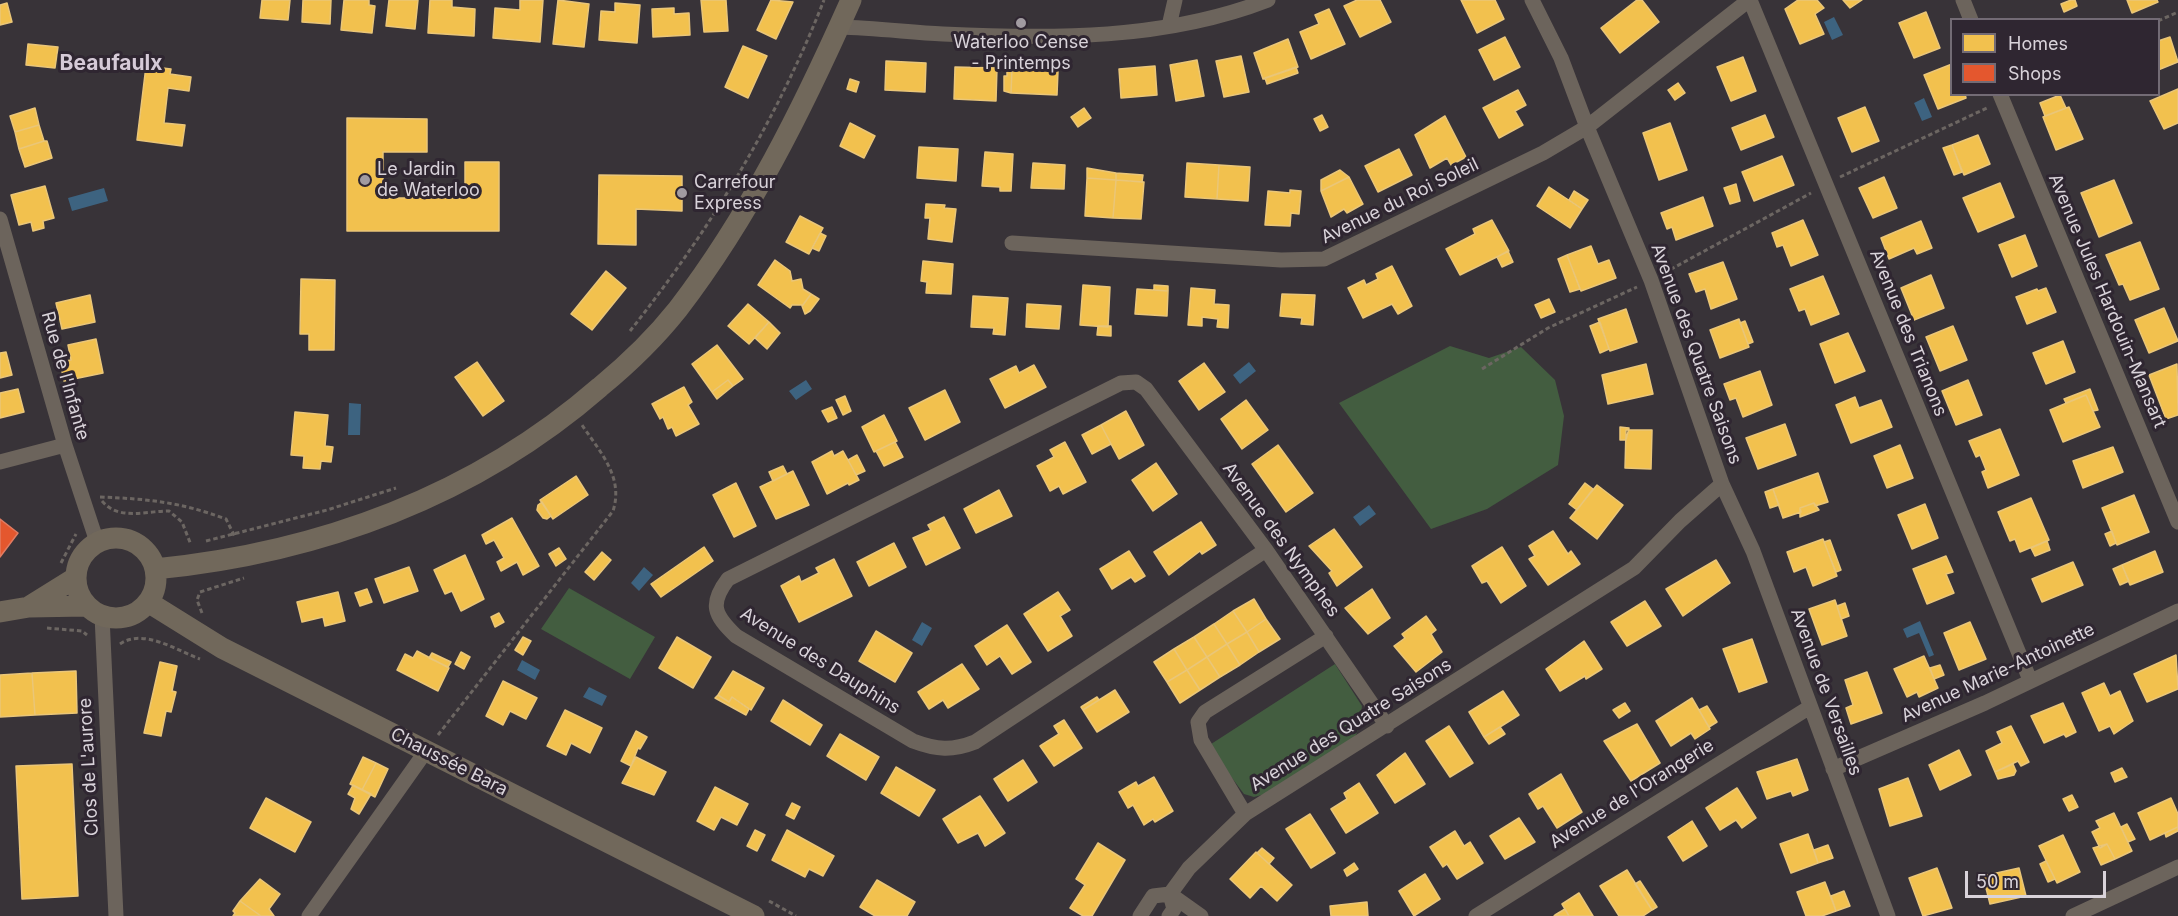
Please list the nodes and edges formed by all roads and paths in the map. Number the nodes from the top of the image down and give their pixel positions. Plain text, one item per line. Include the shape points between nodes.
1 (824, 0) edge
2 (851, 0) edge
3 (1175, 0) edge
4 (1268, 0) edge
5 (1532, 0) edge
6 (1750, 0) edge
7 (1963, 0) edge
8 (2178, 12) edge
9 (1970, 18) edge
10 (2160, 20) edge
11 (1169, 26) junction
12 (839, 27) junction
13 (2002, 97) edge
14 (1587, 127) junction
15 (1826, 185) junction
16 (0, 219) edge
17 (1011, 243) dead end
18 (1651, 280) junction
19 (626, 336) dead end
20 (1482, 369) dead end
21 (1136, 382) joint
22 (573, 411) junction
23 (65, 445) junction
24 (0, 462) edge
25 (1722, 484) junction
26 (403, 486) dead end
27 (99, 497) junction
28 (82, 502) junction
29 (2178, 522) edge
30 (75, 525) dead end
31 (234, 533) junction
32 (97, 542) junction
33 (1266, 550) junction
34 (241, 557) junction
35 (155, 569) junction
36 (66, 574) junction
37 (148, 602) junction
38 (29, 607) junction
39 (94, 611) junction
40 (0, 612) edge
41 (2178, 612) edge
42 (202, 615) dead end
43 (1326, 636) junction
44 (2030, 680) junction
45 (1810, 707) junction
46 (1387, 726) junction
47 (431, 743) junction
48 (1833, 769) junction
49 (1245, 814) junction
50 (2178, 867) edge
51 (1170, 894) junction
52 (116, 916) edge
53 (309, 916) edge
54 (754, 916) edge
55 (1140, 916) edge
56 (1169, 916) edge
57 (1201, 916) edge
58 (1476, 916) edge
59 (1888, 916) edge
60 (2073, 916) edge

1 - 19 path via 807,44 751,157 669,282
2 - 12 main road
3 - 11 street
4 - 11 street
5 - 14 street, Avenue des Quatre Saisons via 1561,58
6 - 14 street, Avenue du Roi Soleil
6 - 15 street, Avenue des Trianons
7 - 9 street
8 - 10 path
11 - 12 street via 1085,35 945,34
12 - 22 main road via 754,196 718,253 676,311 628,363
13 - 15 path
13 - 29 street, Avenue Jules Hardouin-Mansart
14 - 17 street, Avenue du Roi Soleil via 1543,153 1324,260
14 - 18 street, Avenue des Quatre Saisons
15 - 18 path
15 - 44 street, Avenue des Trianons
16 - 23 street, Rue de l'Infante
18 - 20 path via 1548,328
18 - 25 street, Avenue des Quatre Saisons
21 - 33 street, Avenue des Nymphes via 1146,388
21 - 33 street, Avenue des Dauphins via 1122,383 728,579 717,593 714,607 736,636 913,741 934,749 955,749 975,742
22 - 34 main road via 518,450 429,499 350,530
22 - 47 path via 615,476 613,511
23 - 24 street
23 - 28 street, Rue de l'Infante
25 - 45 street, Avenue de Versailles via 1753,551
25 - 46 street, Avenue des Quatre Saisons via 1635,568
26 - 31 path
27 - 28 path
27 - 31 path via 152,499 201,510 226,519
27 - 31 path via 111,511 169,512 182,522 190,545
28 - 32 street, Rue de l'Infante
30 - 36 path
32 - 35 main road via 126,539 139,545
32 - 36 main road
33 - 43 street, Avenue des Nymphes
34 - 35 main road
34 - 42 path via 246,577 200,592 197,600
35 - 37 main road
36 - 38 main road
36 - 39 main road
37 - 39 main road via 127,616
37 - 47 main road, Chaussée Bara via 222,648
38 - 39 main road
38 - 40 main road
39 - 52 street, Clos de L'aurore
41 - 44 street, Avenue Marie-Antoinette
43 - 46 street, Avenue des Nymphes
43 - 49 street, Avenue des Quatre Saisons via 1205,712 1198,722 1200,740
44 - 48 street, Avenue Marie-Antoinette
45 - 48 street, Avenue de Versailles
45 - 58 street, Avenue de l'Orangerie
46 - 49 street, Avenue des Quatre Saisons
47 - 53 street
47 - 54 main road, Chaussée Bara
48 - 59 street, Avenue de Versailles
49 - 51 street, Avenue des Quatre Saisons via 1189,868
50 - 60 street
51 - 55 street, Avenue des Quatre Saisons via 1154,896
51 - 56 street via 1174,909
51 - 57 street

